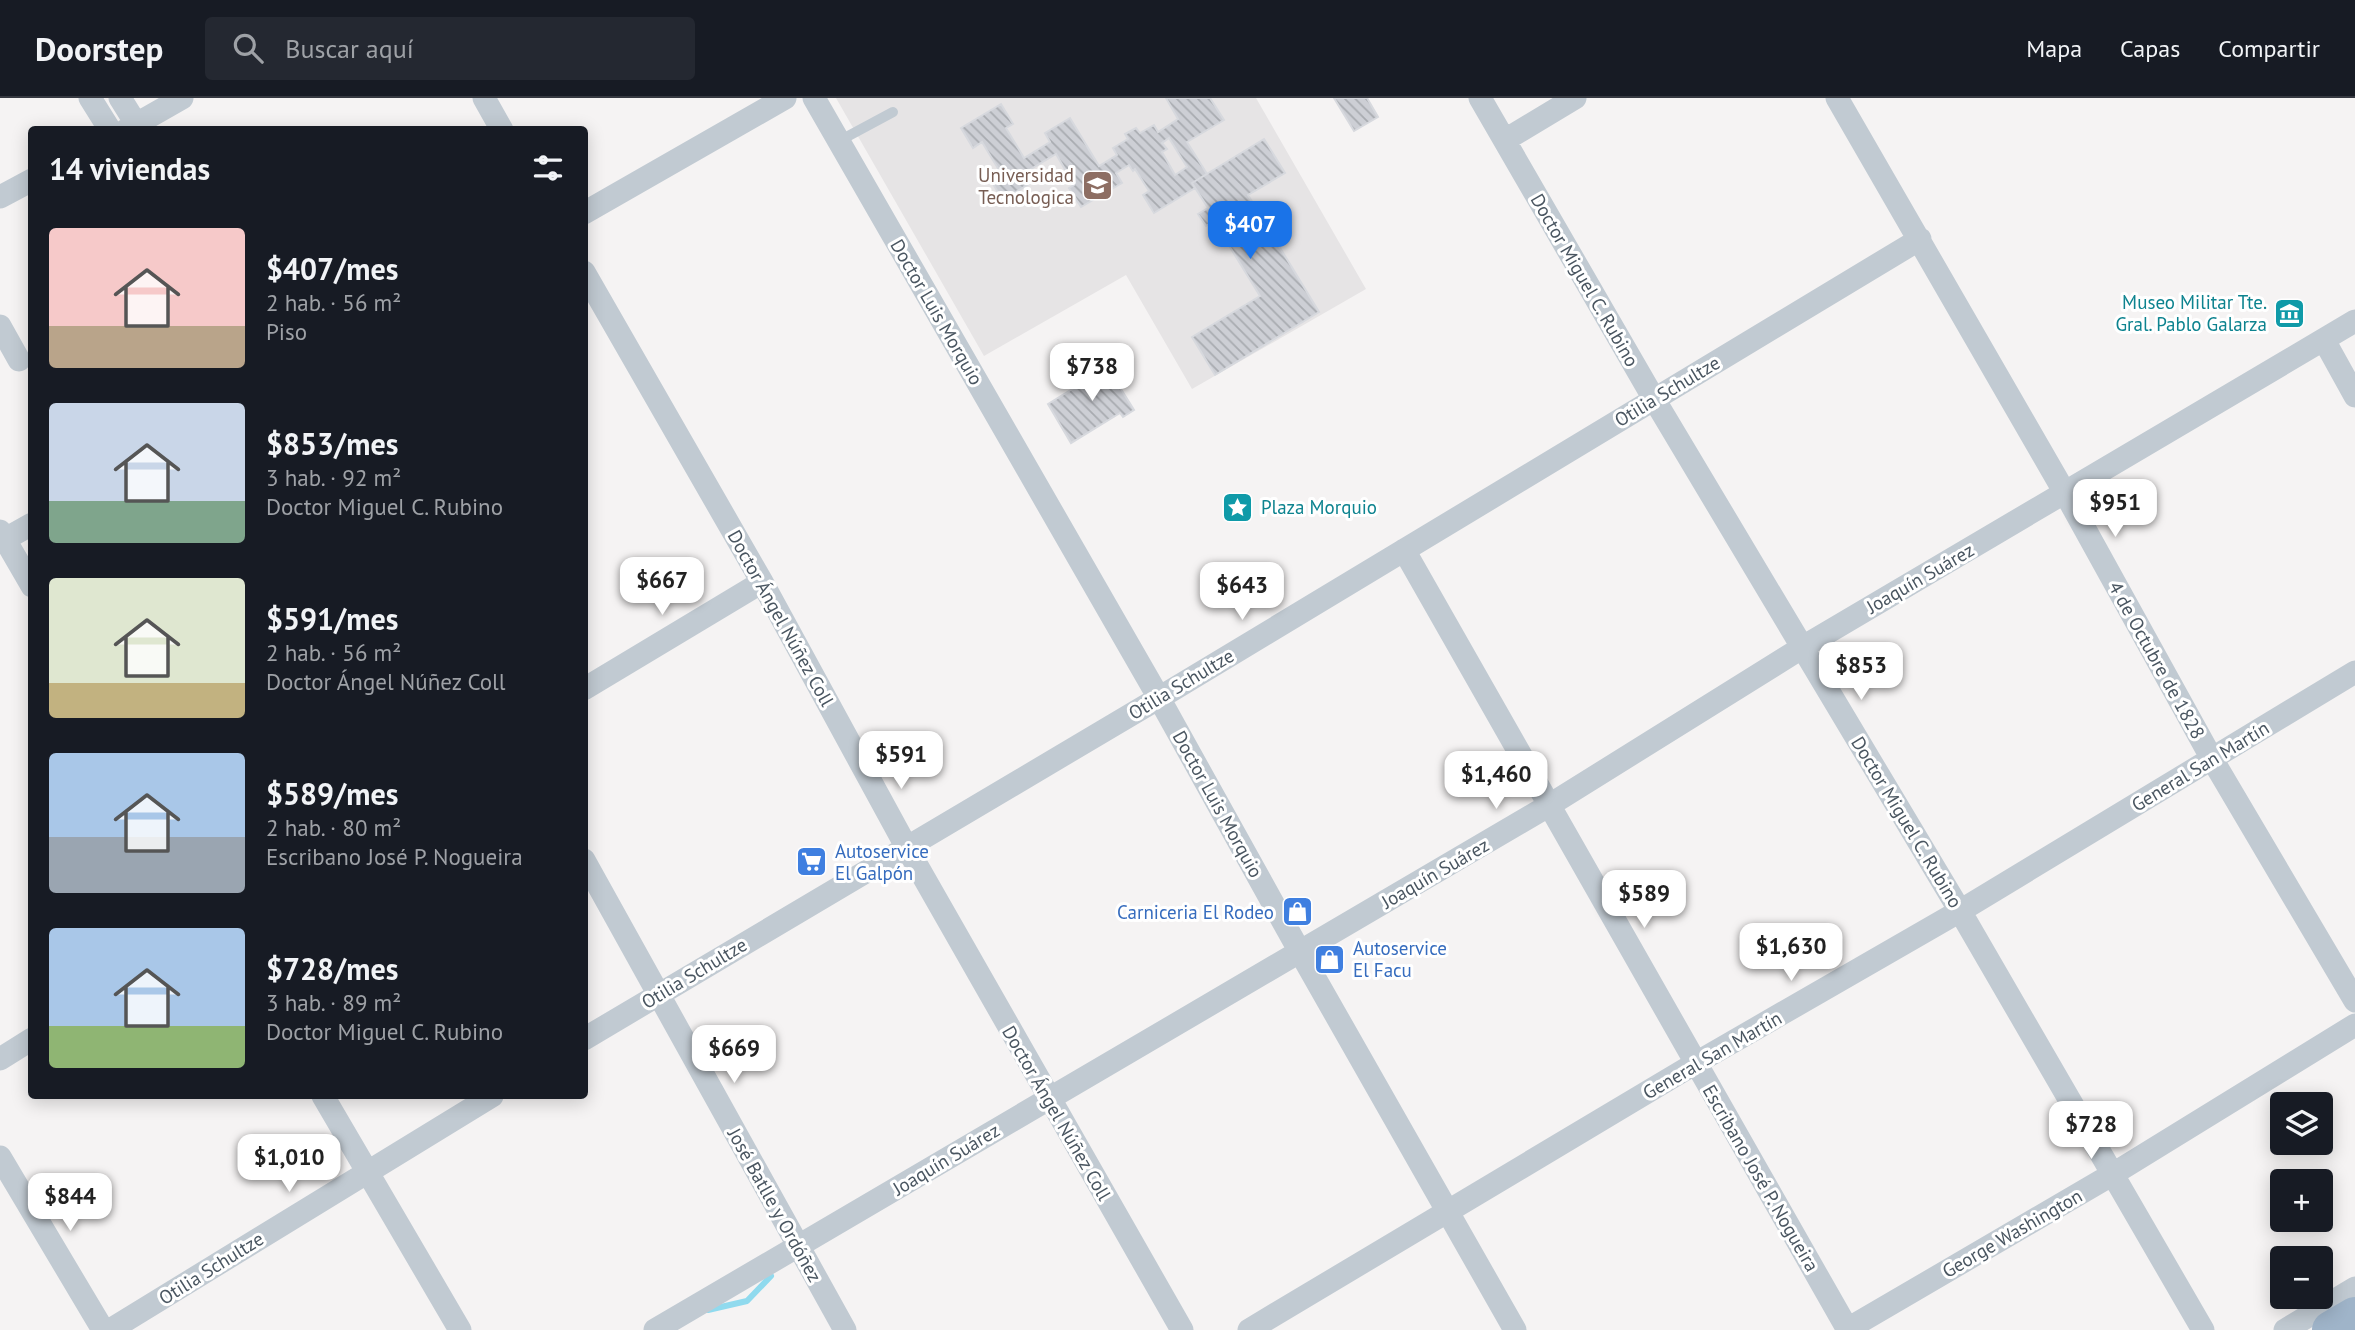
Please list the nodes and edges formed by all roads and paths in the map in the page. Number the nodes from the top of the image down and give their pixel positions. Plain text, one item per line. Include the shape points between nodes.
1 (90, 98) edge
2 (120, 98) edge
3 (183, 98) edge
4 (484, 98) edge
5 (785, 98) edge
6 (814, 98) edge
7 (1480, 98) edge
8 (1575, 98) edge
9 (1838, 98) edge
10 (892, 112) dead end
11 (108, 126) edge
12 (133, 126) edge
13 (137, 126) edge
14 (500, 126) edge
15 (1505, 140) junction
16 (839, 141) junction
17 (28, 182) edge
18 (0, 197) edge
19 (588, 211) edge
20 (1920, 239) junction
21 (588, 279) edge
22 (2355, 321) edge
23 (0, 326) edge
24 (2324, 340) junction
25 (19, 360) dead end
26 (2355, 396) edge
27 (1654, 399) junction
28 (2065, 493) junction
29 (28, 526) edge
30 (2, 537) edge
31 (1404, 550) junction
32 (28, 579) edge
33 (762, 582) junction
34 (1803, 647) junction
35 (2355, 672) edge
36 (588, 687) edge
37 (1159, 698) junction
38 (2212, 760) junction
39 (1548, 806) junction
40 (907, 848) junction
41 (588, 867) edge
42 (1960, 911) junction
43 (1300, 952) junction
44 (659, 994) junction
45 (2355, 1001) edge
46 (2355, 1025) edge
47 (588, 1037) edge
48 (28, 1041) edge
49 (0, 1059) edge
50 (1696, 1063) junction
51 (325, 1099) edge
52 (487, 1099) edge
53 (1049, 1099) junction
54 (0, 1157) edge
55 (369, 1171) junction
56 (2113, 1174) junction
57 (1447, 1211) junction
58 (798, 1247) junction
59 (2355, 1288) edge
60 (2355, 1316) edge
61 (103, 1330) edge
62 (110, 1330) edge
63 (460, 1330) edge
64 (655, 1330) edge
65 (845, 1330) edge
66 (1182, 1330) edge
67 (1249, 1330) edge
68 (1515, 1330) edge
69 (1847, 1330) edge
70 (2203, 1330) edge
71 (2285, 1330) edge
72 (2330, 1330) edge

1 - 11 street
2 - 12 street
3 - 13 street
4 - 14 street
5 - 19 street
6 - 16 street, Doctor Luis Morquio
7 - 15 street, Doctor Miguel C. Rubino
8 - 15 street
9 - 20 street, 4 de Octubre de 1828
10 - 16 lane
15 - 27 street, Doctor Miguel C. Rubino
16 - 37 street, Doctor Luis Morquio
17 - 18 street
20 - 27 street, Otilia Schultze
20 - 28 street, 4 de Octubre de 1828
21 - 33 street, Doctor Ángel Núñez Coll
22 - 24 street, Joaquín Suárez
23 - 25 street
24 - 26 street
24 - 28 street, Joaquín Suárez
27 - 31 street, Otilia Schultze
27 - 34 street, Doctor Miguel C. Rubino
28 - 34 street, Joaquín Suárez
28 - 38 street, 4 de Octubre de 1828
29 - 30 street
30 - 32 street
31 - 37 street, Otilia Schultze
31 - 39 street, Escribano José P. Nogueira
33 - 36 street
33 - 40 street, Doctor Ángel Núñez Coll
34 - 39 street, Joaquín Suárez
34 - 42 street, Doctor Miguel C. Rubino
35 - 38 street, General San Martín
37 - 40 street, Otilia Schultze
37 - 43 street, Doctor Luis Morquio
38 - 42 street, General San Martín
38 - 45 street, 4 de Octubre de 1828
39 - 43 street, Joaquín Suárez
39 - 50 street, Escribano José P. Nogueira
40 - 44 street, Otilia Schultze
40 - 53 street, Doctor Ángel Núñez Coll
41 - 44 street, José Batlle y Ordóñez
42 - 50 street, General San Martín
42 - 56 street, Doctor Miguel C. Rubino
43 - 53 street, Joaquín Suárez
43 - 57 street, Doctor Luis Morquio
44 - 47 street, Otilia Schultze
44 - 58 street, José Batlle y Ordóñez
46 - 56 street, George Washington
48 - 49 street
50 - 57 street, General San Martín
50 - 69 street, Escribano José P. Nogueira
51 - 55 street
52 - 55 street, Otilia Schultze
53 - 58 street, Joaquín Suárez
53 - 66 street, Doctor Ángel Núñez Coll
54 - 61 street
55 - 62 street, Otilia Schultze
55 - 63 street
56 - 69 street, George Washington
56 - 70 street, Doctor Miguel C. Rubino
57 - 67 street, General San Martín
57 - 68 street, Doctor Luis Morquio
58 - 64 street, Joaquín Suárez
58 - 65 street, José Batlle y Ordóñez
59 - 71 street
60 - 72 highway

